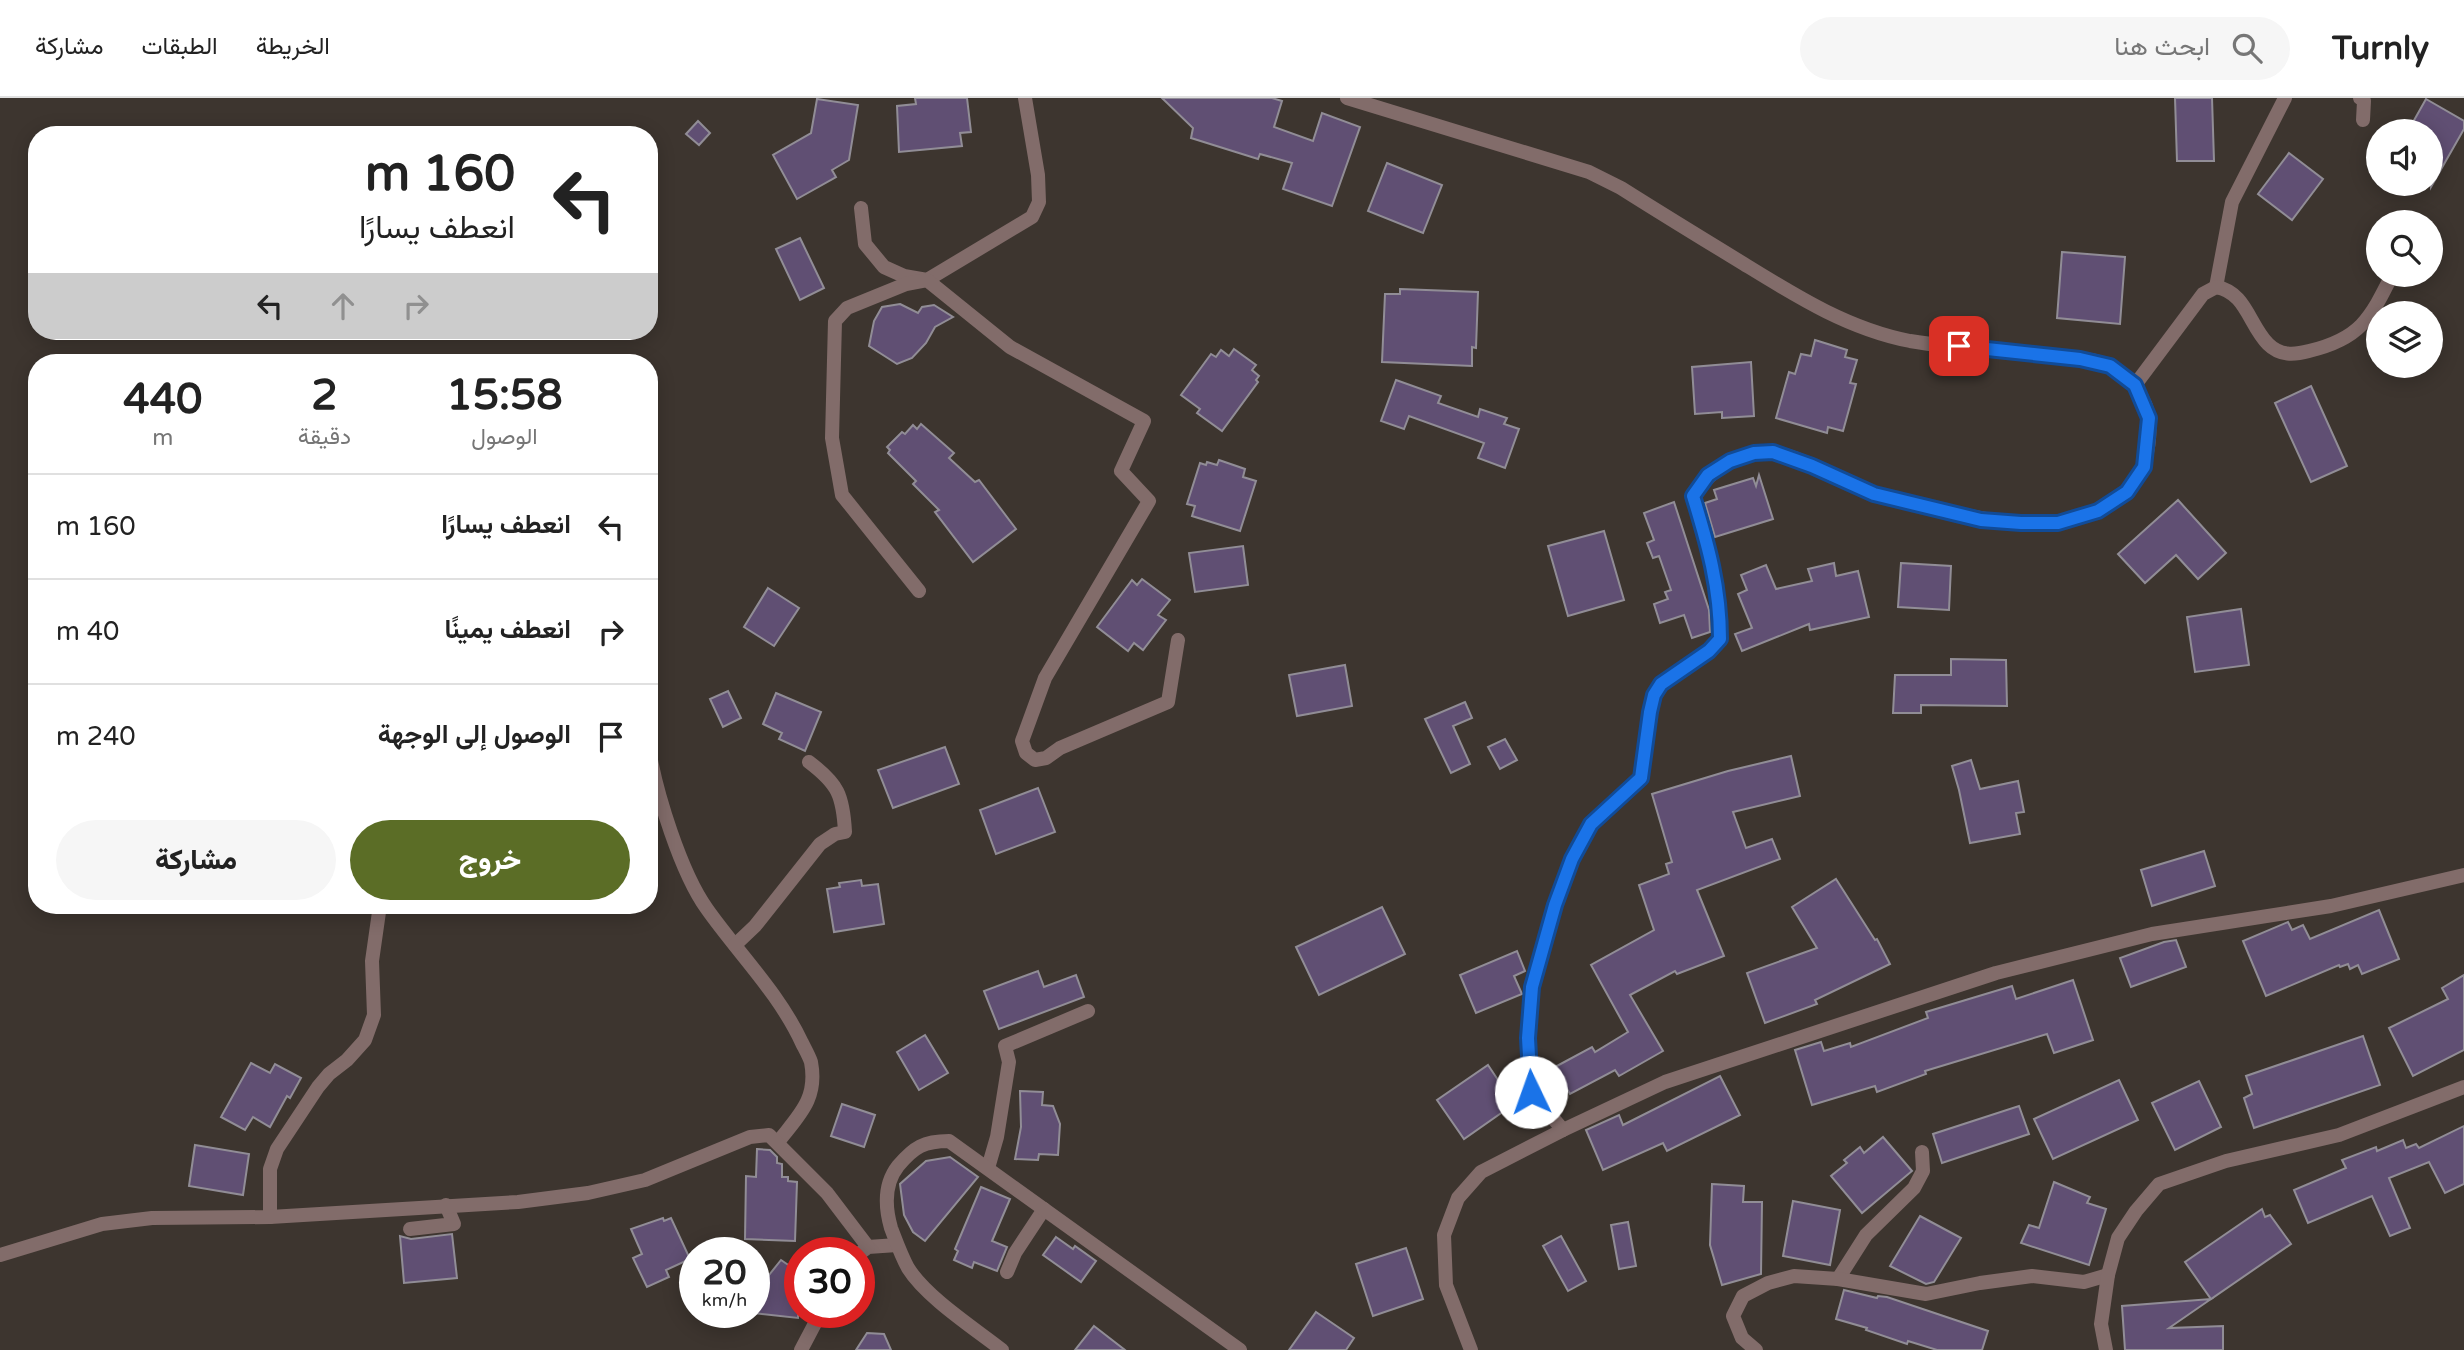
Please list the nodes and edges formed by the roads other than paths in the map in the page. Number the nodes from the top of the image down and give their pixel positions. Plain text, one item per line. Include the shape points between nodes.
1 (1026, 98) edge
2 (1347, 98) edge
3 (2285, 98) edge
4 (2360, 98) edge
5 (2363, 120) dead end
6 (861, 208) dead end
7 (927, 279) junction
8 (2216, 286) junction
9 (2386, 287) edge
10 (2135, 385) junction
11 (919, 591) dead end
12 (1178, 640) dead end
13 (809, 762) dead end
14 (658, 789) edge
15 (2464, 874) edge
16 (379, 914) edge
17 (734, 945) junction
18 (1088, 1011) dead end
19 (2464, 1087) edge
20 (1563, 1130) junction
21 (778, 1142) junction
22 (1922, 1152) dead end
23 (988, 1168) junction
24 (446, 1206) junction
25 (1044, 1209) junction
26 (270, 1217) junction
27 (410, 1229) dead end
28 (856, 1237) edge
29 (897, 1245) junction
30 (875, 1248) edge
31 (0, 1255) edge
32 (1007, 1272) dead end
33 (2108, 1275) junction
34 (1838, 1279) junction
35 (813, 1328) edge
36 (996, 1348) edge
37 (801, 1350) edge
38 (1240, 1350) edge
39 (1471, 1350) edge
40 (1756, 1350) edge
41 (2106, 1350) edge

1 - 7 street via 1039,189 1032,217
2 - 10 street via 1589,172 1816,307 1864,328 1910,341 2080,359 2110,366
3 - 8 street via 2232,202
4 - 5 street via 2364,101
6 - 7 street via 865,244 884,267
7 - 11 street via 847,308 835,321 834,334 832,438 842,495
7 - 12 street via 1010,347 1144,421 1121,471 1149,501 1045,678 1022,741 1026,753 1035,760 1046,758 1168,702
8 - 9 street via 2239,298 2268,344 2281,353 2295,354 2334,345 2358,330
8 - 10 street via 2203,294
10 - 20 street via 2149,418 2144,467 2127,492 2098,511 2058,523 1981,520 1874,494 1773,452 1730,461 1708,475 1693,496 1711,555 1720,639 1667,679 1654,695 1641,778 1591,824 1572,859 1532,987 1528,1038 1531,1092
13 - 17 street via 840,792 845,832 820,845 755,926
14 - 17 street via 684,864 705,906
15 - 20 street via 2331,906 2152,933 1996,973 1665,1082
16 - 26 street via 372,961 374,1015 365,1040 318,1087 277,1149 270,1169
17 - 21 street via 786,1012 810,1060 809,1101
18 - 23 street via 1005,1046 1009,1062
19 - 33 street via 2339,1135 2226,1161 2159,1184 2118,1237
20 - 39 street via 1481,1172 1458,1198 1444,1235 1446,1285
21 - 24 street via 769,1135 750,1137 645,1180 588,1193
21 - 28 street via 827,1193
22 - 34 street via 1923,1171 1914,1188 1866,1234
23 - 25 street
23 - 29 street via 949,1141 930,1141 912,1151 888,1186 886,1209
24 - 26 street
24 - 27 street via 454,1224
25 - 32 street
25 - 38 street
26 - 31 street via 152,1218 102,1224
29 - 30 street
29 - 36 street via 924,1287
33 - 34 street via 2084,1282 2032,1276 1926,1294
33 - 41 street via 2101,1324
34 - 40 street via 1794,1276 1743,1296 1733,1316 1742,1338
35 - 37 street

